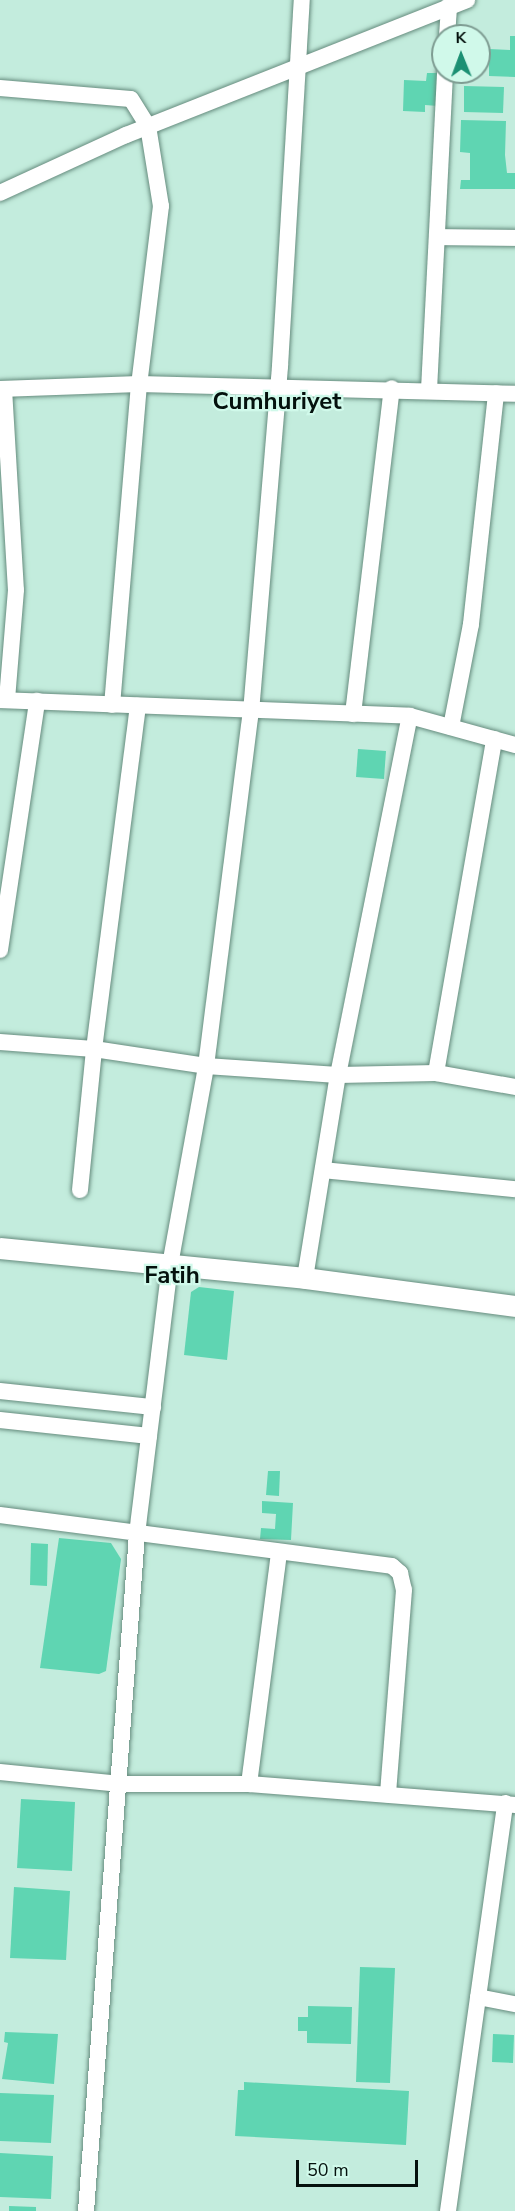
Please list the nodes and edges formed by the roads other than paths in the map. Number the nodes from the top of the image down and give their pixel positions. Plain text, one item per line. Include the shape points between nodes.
1 (302, 0) edge
2 (466, 0) edge
3 (449, 5) junction
4 (448, 24) edge
5 (300, 68) junction
6 (444, 84) edge
7 (0, 88) edge
8 (148, 126) junction
9 (0, 193) edge
10 (437, 237) junction
11 (515, 238) edge
12 (139, 384) junction
13 (279, 387) junction
14 (392, 388) junction
15 (2, 389) edge
16 (429, 390) junction
17 (495, 393) junction
18 (515, 394) edge
19 (4, 700) edge
20 (37, 701) junction
21 (112, 705) junction
22 (138, 706) junction
23 (251, 712) junction
24 (353, 714) junction
25 (410, 716) junction
26 (450, 727) junction
27 (494, 739) junction
28 (515, 743) edge
29 (0, 950) edge
30 (0, 1042) edge
31 (94, 1049) junction
32 (206, 1065) junction
33 (436, 1073) junction
34 (338, 1075) junction
35 (515, 1087) edge
36 (323, 1170) junction
37 (515, 1188) edge
38 (80, 1190) dead end
39 (0, 1248) edge
40 (170, 1265) junction
41 (306, 1278) junction
42 (515, 1306) edge
43 (0, 1391) edge
44 (153, 1407) junction
45 (0, 1420) edge
46 (149, 1436) junction
47 (0, 1515) edge
48 (137, 1534) junction
49 (279, 1552) junction
50 (0, 1772) edge
51 (120, 1784) junction
52 (249, 1784) junction
53 (388, 1794) junction
54 (510, 1804) edge
55 (478, 1997) junction
56 (515, 2004) edge
57 (86, 2211) edge
58 (448, 2211) edge

1 - 5 street
2 - 3 street
3 - 4 street
3 - 5 street
5 - 8 street
5 - 13 street
6 - 10 street
7 - 8 street via 131,99
8 - 9 street
8 - 12 street via 161,206
10 - 11 street
10 - 16 street
12 - 13 street
12 - 15 street
12 - 21 street
13 - 14 street
13 - 23 street
14 - 16 street
14 - 24 street
15 - 19 street via 16,590
16 - 17 street
17 - 18 street
17 - 26 street via 471,624
19 - 20 street
20 - 21 street
20 - 29 street
21 - 22 street
22 - 23 street
22 - 31 street
23 - 24 street
23 - 32 street
24 - 25 street
25 - 26 street
25 - 34 street
26 - 27 street
27 - 28 street
27 - 33 street
30 - 31 street
31 - 32 street
31 - 38 street
32 - 34 street
32 - 40 street
33 - 34 street
33 - 35 street
34 - 36 street
36 - 37 street
36 - 41 street
39 - 40 street
40 - 41 street
40 - 44 street
41 - 42 street
43 - 44 street
44 - 46 street
45 - 46 street
46 - 48 street
47 - 48 street
48 - 49 street
48 - 51 street
49 - 52 street
49 - 53 street via 393,1566 400,1573 404,1590
50 - 51 street
51 - 52 street
51 - 57 street
52 - 53 street
53 - 54 street
54 - 55 street
55 - 56 street
55 - 58 street

